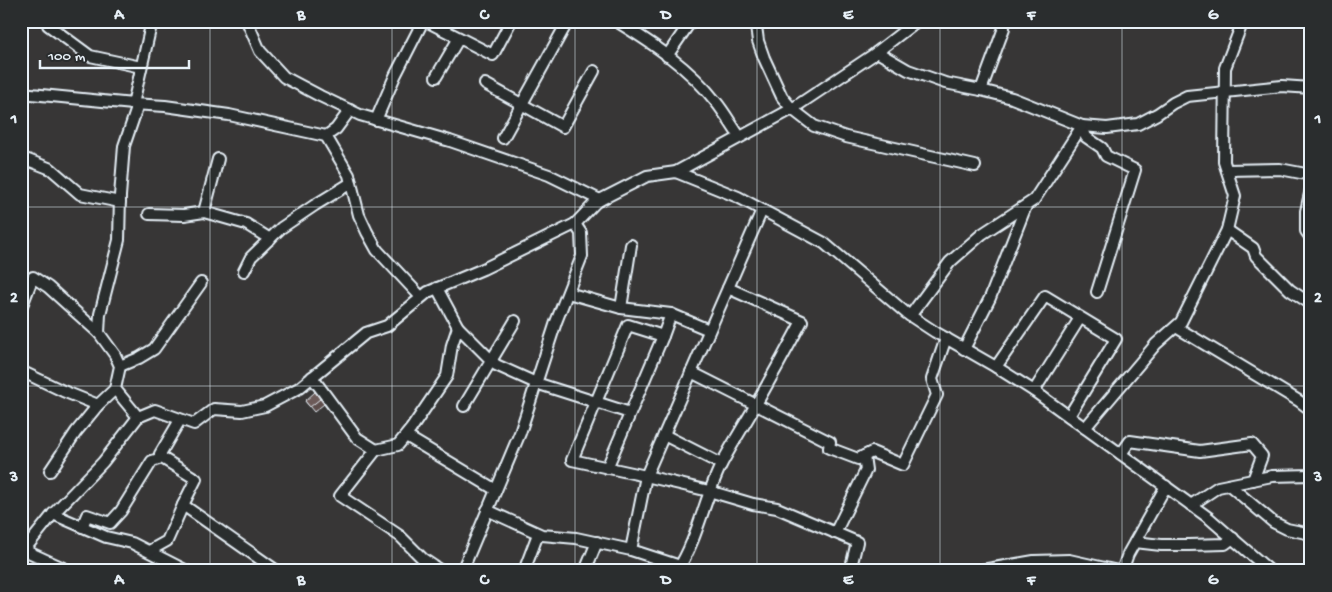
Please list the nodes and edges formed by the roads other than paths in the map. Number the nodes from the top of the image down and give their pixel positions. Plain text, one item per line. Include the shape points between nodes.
1 (152, 21) edge
2 (246, 21) edge
3 (424, 21) edge
4 (511, 21) edge
5 (568, 21) edge
6 (616, 21) edge
7 (691, 21) edge
8 (761, 21) edge
9 (917, 21) edge
10 (1003, 21) edge
11 (1244, 21) edge
12 (48, 25) dead end
13 (459, 38) junction
14 (877, 52) junction
15 (667, 56) junction
16 (142, 67) junction
17 (594, 71) dead end
18 (436, 77) dead end
19 (485, 84) dead end
20 (1311, 88) edge
21 (982, 90) junction
22 (1225, 92) junction
23 (21, 93) edge
24 (135, 104) junction
25 (522, 104) junction
26 (792, 109) junction
27 (350, 110) junction
28 (376, 120) junction
29 (1082, 126) junction
30 (326, 136) junction
31 (740, 137) junction
32 (503, 138) dead end
33 (218, 159) dead end
34 (974, 166) dead end
35 (21, 168) edge
36 (1227, 170) junction
37 (676, 172) junction
38 (1311, 175) edge
39 (351, 183) junction
40 (1311, 189) edge
41 (600, 200) junction
42 (120, 202) junction
43 (1026, 206) junction
44 (762, 210) junction
45 (204, 212) junction
46 (149, 214) dead end
47 (575, 224) junction
48 (1226, 230) junction
49 (1311, 238) edge
50 (270, 239) junction
51 (631, 245) dead end
52 (244, 271) dead end
53 (201, 283) dead end
54 (437, 288) junction
55 (728, 288) junction
56 (1097, 292) dead end
57 (568, 294) junction
58 (421, 297) junction
59 (1311, 304) edge
60 (21, 308) edge
61 (621, 308) junction
62 (671, 314) junction
63 (910, 316) junction
64 (1080, 318) junction
65 (515, 321) dead end
66 (458, 327) junction
67 (1176, 327) junction
68 (709, 330) junction
69 (99, 333) junction
70 (663, 336) junction
71 (946, 338) junction
72 (964, 349) junction
73 (491, 360) junction
74 (120, 366) junction
75 (996, 367) junction
76 (21, 370) edge
77 (691, 372) junction
78 (312, 377) junction
79 (536, 383) junction
80 (115, 389) junction
81 (1034, 391) junction
82 (596, 402) junction
83 (756, 404) junction
84 (98, 405) junction
85 (464, 406) dead end
86 (1311, 410) edge
87 (630, 413) junction
88 (1069, 416) junction
89 (138, 417) junction
90 (180, 420) junction
91 (1085, 428) junction
92 (664, 434) junction
93 (406, 436) junction
94 (376, 450) junction
95 (1121, 454) junction
96 (864, 456) junction
97 (162, 458) junction
98 (722, 464) junction
99 (607, 468) junction
100 (50, 471) dead end
101 (1311, 475) edge
102 (646, 476) junction
103 (1253, 480) junction
104 (1229, 485) junction
105 (1166, 486) junction
106 (496, 490) junction
107 (709, 491) junction
108 (184, 505) junction
109 (1191, 505) junction
110 (488, 510) junction
111 (53, 514) junction
112 (82, 527) junction
113 (835, 533) junction
114 (538, 534) junction
115 (1311, 534) edge
116 (1233, 538) junction
117 (597, 542) junction
118 (1135, 542) junction
119 (24, 549) edge
120 (631, 550) junction
121 (149, 551) junction
122 (678, 568) edge
123 (70, 571) edge
124 (186, 571) edge
125 (277, 571) edge
126 (441, 571) edge
127 (462, 571) edge
128 (524, 571) edge
129 (585, 571) edge
130 (850, 571) edge
131 (976, 571) edge
132 (1118, 571) edge
133 (1122, 571) edge
134 (1270, 571) edge

1 - 16 street
2 - 27 street via 260,51 284,77
3 - 13 street
3 - 28 street
4 - 13 street via 493,55
5 - 25 street
6 - 15 street
7 - 15 street
8 - 26 street via 756,26 761,49 782,97
9 - 14 street
10 - 21 street via 1004,28
11 - 22 street via 1225,68
12 - 16 street via 90,56
13 - 18 street
14 - 21 street via 908,70
14 - 26 street
15 - 31 street via 715,101
16 - 24 street
17 - 25 street via 564,127
19 - 25 street
20 - 22 street via 1282,86
21 - 29 street via 1012,98
22 - 29 street via 1187,96 1138,124 1106,128
22 - 36 street via 1224,162
23 - 24 street
24 - 30 street via 229,116
24 - 42 street via 124,146
25 - 32 street
26 - 31 street
26 - 34 street via 814,126 846,137
27 - 28 street
27 - 30 street via 336,129
28 - 41 street via 450,141 549,176
29 - 43 street via 1034,200
29 - 56 street via 1086,137 1102,148 1106,156 1135,170
30 - 39 street
31 - 37 street
33 - 45 street
35 - 42 street via 28,160 51,169 80,194
36 - 38 street via 1280,169
36 - 48 street via 1235,196
37 - 41 street via 647,176
37 - 44 street
39 - 50 street via 281,228
39 - 58 street via 359,215 377,250
40 - 49 street via 1306,231
41 - 47 street
42 - 69 street via 120,240 100,314
43 - 63 street via 982,234 950,262
43 - 72 street via 990,298
44 - 55 street
44 - 63 street via 824,243
45 - 46 street
45 - 50 street via 246,224
47 - 54 street
47 - 57 street via 581,233 582,256
48 - 59 street via 1253,248 1256,256 1290,290
48 - 67 street
50 - 52 street via 251,257
51 - 61 street
53 - 74 street via 154,349
54 - 58 street
54 - 66 street
55 - 68 street
55 - 83 street via 802,321
57 - 61 street
57 - 79 street
58 - 78 street via 386,326 366,333
60 - 69 street via 33,277
61 - 62 street
62 - 68 street
62 - 70 street
63 - 71 street
64 - 75 street via 1045,296
64 - 81 street
64 - 88 street via 1116,340
65 - 73 street
66 - 73 street
66 - 93 street via 447,376
67 - 86 street
67 - 91 street via 1156,344
68 - 77 street
69 - 74 street
70 - 82 street via 628,325
70 - 87 street
71 - 72 street
71 - 96 street via 932,378 937,395 903,465 872,452
72 - 75 street
73 - 79 street
73 - 85 street
74 - 80 street
75 - 81 street
76 - 84 street
77 - 83 street
77 - 92 street
78 - 90 street via 299,388 265,406 242,411 214,409 194,424
78 - 94 street via 357,438
79 - 82 street
79 - 106 street via 520,433
80 - 84 street
80 - 89 street
81 - 88 street
82 - 87 street
82 - 99 street via 572,460
83 - 96 street via 830,442 829,448 858,459
83 - 98 street
84 - 100 street
87 - 99 street
88 - 91 street
89 - 90 street via 155,410
89 - 111 street via 103,462
90 - 97 street via 160,452
91 - 95 street
92 - 98 street
92 - 102 street
93 - 94 street via 398,445
93 - 106 street
94 - 126 street via 340,496 400,536 423,559
95 - 103 street via 1130,441 1200,451 1252,444 1262,456
95 - 105 street
96 - 113 street via 866,470
97 - 108 street via 196,479
97 - 112 street via 152,461 110,523 87,515
98 - 107 street
99 - 102 street
101 - 103 street
102 - 107 street
102 - 120 street
103 - 104 street
104 - 109 street via 1218,487
104 - 115 street via 1273,522 1287,530
105 - 109 street
105 - 118 street
106 - 110 street
107 - 113 street via 778,508
107 - 122 street via 693,539
108 - 121 street via 167,540
108 - 125 street
109 - 116 street
110 - 114 street
110 - 127 street
111 - 112 street
111 - 119 street
112 - 121 street
113 - 130 street via 857,542
114 - 117 street
114 - 128 street
116 - 118 street via 1225,544
116 - 134 street
117 - 120 street
117 - 129 street
118 - 133 street
119 - 123 street
120 - 122 street
121 - 124 street
131 - 132 street via 1034,561 1068,560

